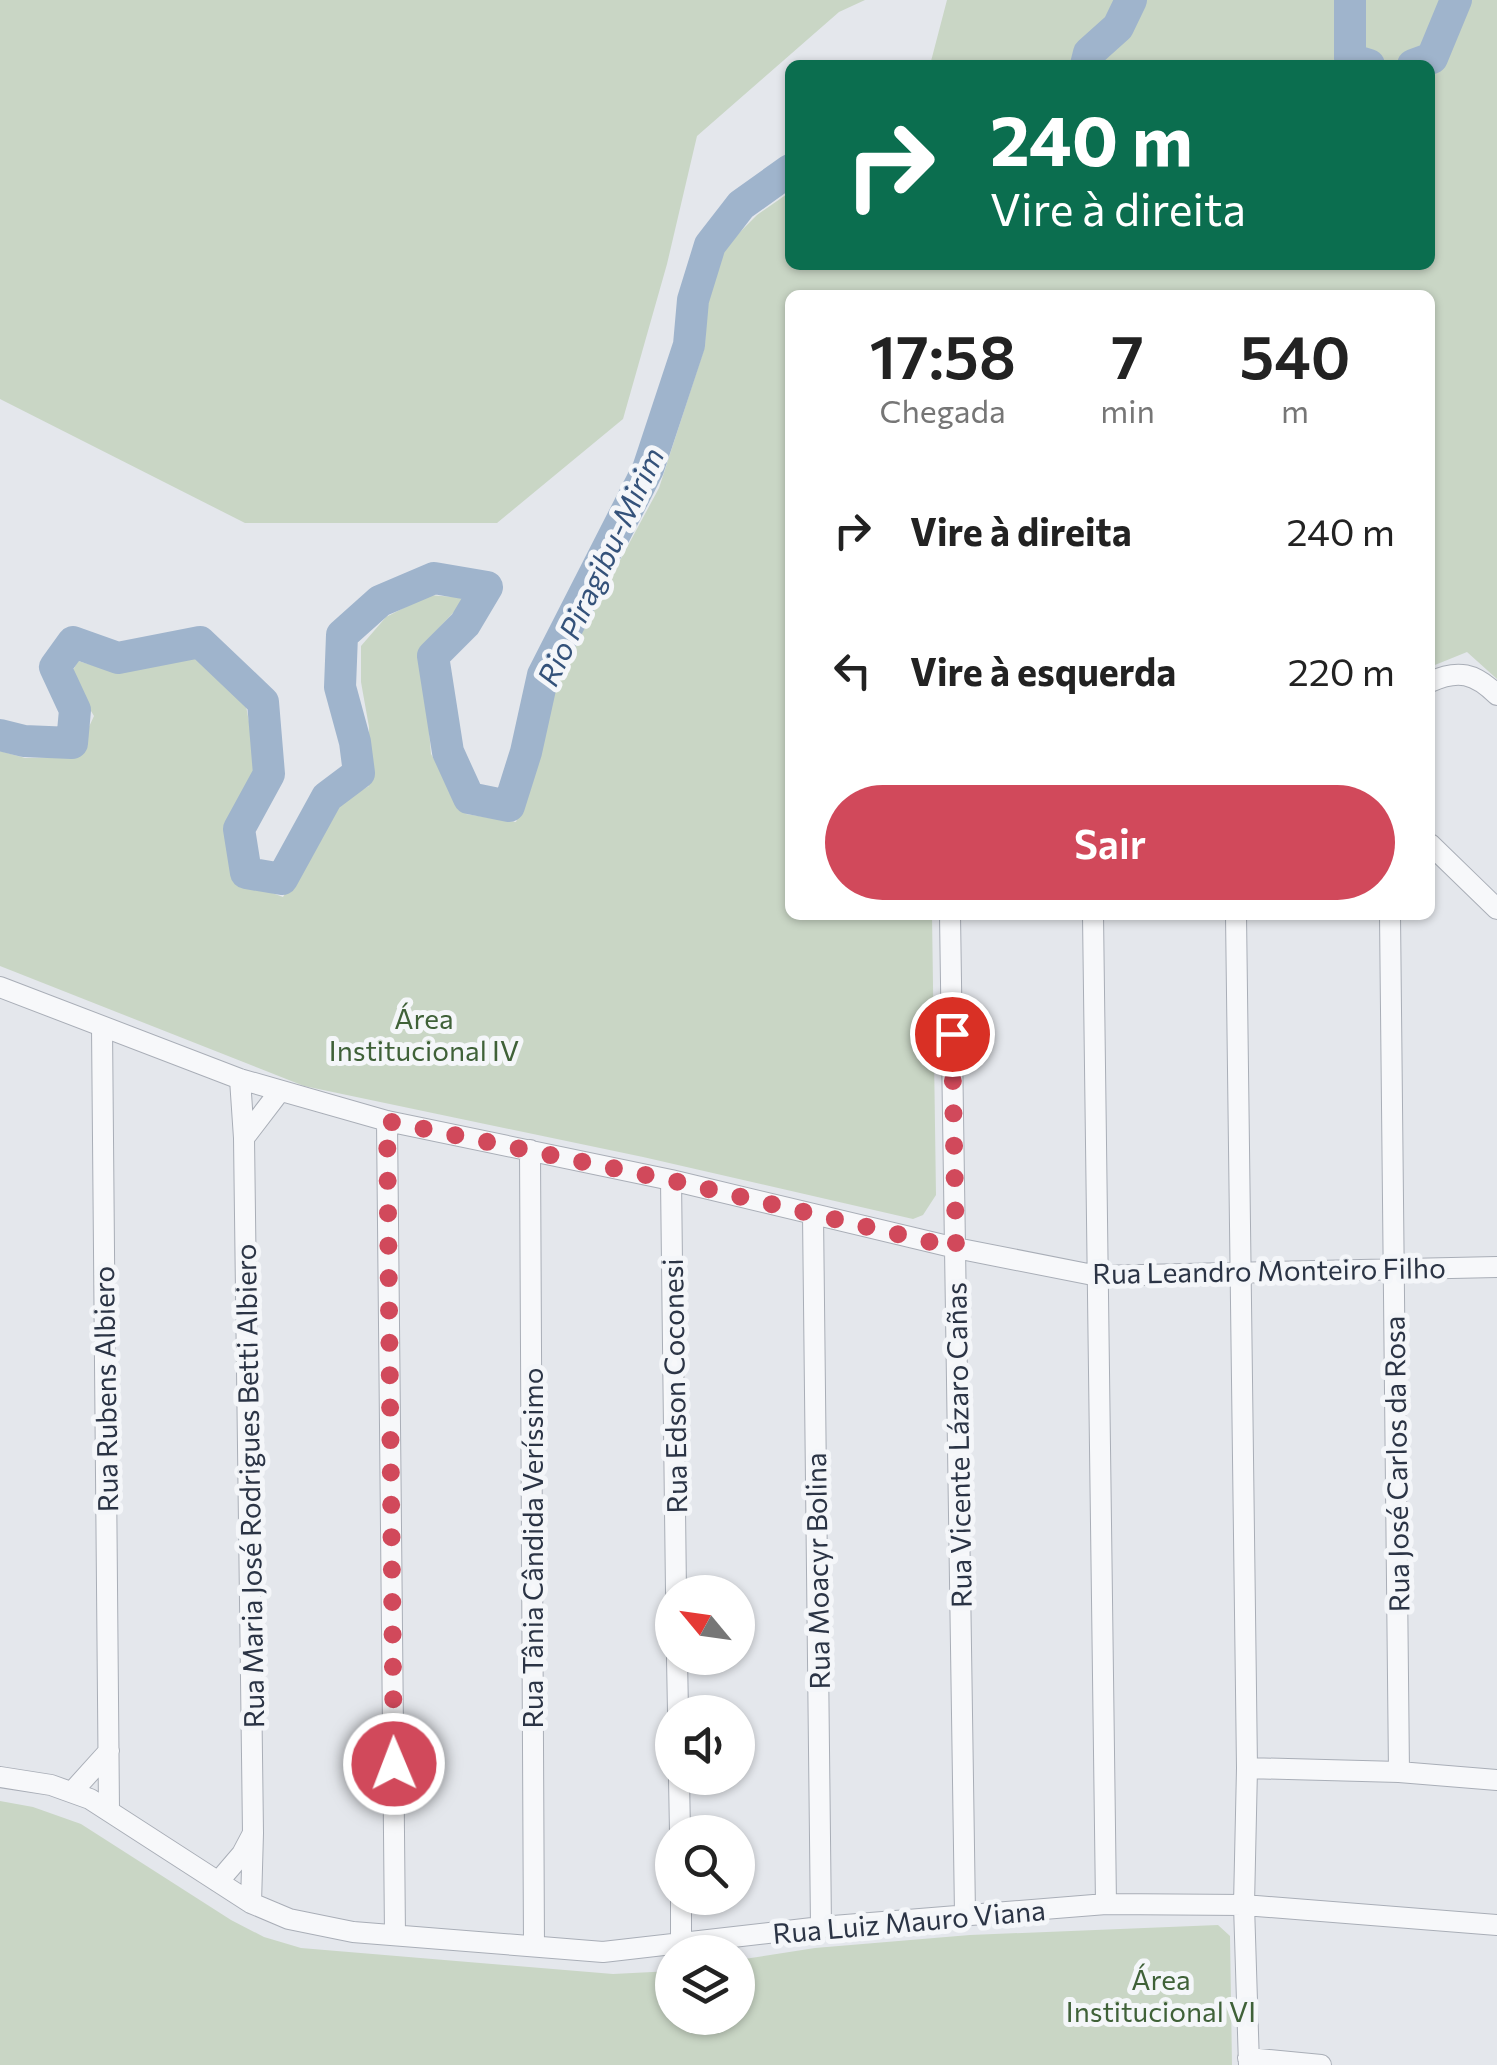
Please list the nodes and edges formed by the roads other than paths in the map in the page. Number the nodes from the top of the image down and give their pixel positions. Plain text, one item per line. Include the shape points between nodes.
1 (1435, 680) edge
2 (1497, 694) edge
3 (1435, 849) edge
4 (1497, 910) edge
5 (950, 920) edge
6 (1093, 920) edge
7 (1236, 920) edge
8 (1390, 920) edge
9 (0, 987) edge
10 (102, 1027) junction
11 (240, 1079) junction
12 (280, 1090) junction
13 (387, 1121) junction
14 (244, 1138) junction
15 (530, 1150) junction
16 (670, 1180) junction
17 (813, 1214) junction
18 (956, 1248) junction
19 (1497, 1267) edge
20 (1394, 1270) junction
21 (1241, 1274) junction
22 (1098, 1276) junction
23 (676, 1575) edge
24 (109, 1751) junction
25 (1247, 1768) junction
26 (1399, 1772) junction
27 (0, 1778) edge
28 (1497, 1780) edge
29 (72, 1792) junction
30 (109, 1810) junction
31 (253, 1833) junction
32 (218, 1882) junction
33 (251, 1903) junction
34 (1106, 1904) junction
35 (1244, 1905) junction
36 (964, 1914) junction
37 (1497, 1925) edge
38 (821, 1928) junction
39 (396, 1935) junction
40 (755, 1936) edge
41 (534, 1945) junction
42 (655, 1947) edge
43 (1248, 2061) edge
44 (1321, 2065) edge

1 - 2 street via 1463,673
3 - 4 street
5 - 18 street, Rua Vicente Lázaro Cañas
6 - 22 street
7 - 21 street
8 - 20 street, Rua José Carlos da Rosa
9 - 10 street, Rua Leandro Monteiro Filho
10 - 11 street, Rua Leandro Monteiro Filho
10 - 24 street, Rua Rubens Albiero
11 - 12 street, Rua Leandro Monteiro Filho
11 - 14 street, Rua Maria José Rodrigues Betti Albiero
12 - 13 street, Rua Leandro Monteiro Filho
12 - 14 street
13 - 15 street, Rua Leandro Monteiro Filho
13 - 39 street
14 - 31 street, Rua Maria José Rodrigues Betti Albiero
15 - 16 street, Rua Leandro Monteiro Filho
15 - 41 street, Rua Tânia Cândida Veríssimo
16 - 17 street, Rua Leandro Monteiro Filho
16 - 23 street, Rua Edson Coconesi
17 - 18 street, Rua Leandro Monteiro Filho
17 - 38 street, Rua Moacyr Bolina
18 - 22 street, Rua Leandro Monteiro Filho
18 - 36 street, Rua Vicente Lázaro Cañas
19 - 20 street, Rua Leandro Monteiro Filho
20 - 21 street, Rua Leandro Monteiro Filho
20 - 26 street, Rua José Carlos da Rosa
21 - 22 street, Rua Leandro Monteiro Filho
21 - 25 street
22 - 34 street
24 - 29 street
24 - 30 street, Rua Rubens Albiero
25 - 26 street
25 - 35 street
26 - 28 street
27 - 29 street, Rua Luiz Mauro Viana
29 - 30 street, Rua Luiz Mauro Viana
30 - 32 street, Rua Luiz Mauro Viana
31 - 32 street
31 - 33 street, Rua Maria José Rodrigues Betti Albiero
32 - 33 street, Rua Luiz Mauro Viana
33 - 39 street, Rua Luiz Mauro Viana via 305,1923
34 - 35 street, Rua Luiz Mauro Viana
34 - 36 street, Rua Luiz Mauro Viana
35 - 37 street, Rua Luiz Mauro Viana
35 - 43 street
36 - 38 street, Rua Luiz Mauro Viana
38 - 40 street, Rua Luiz Mauro Viana
39 - 41 street, Rua Luiz Mauro Viana
41 - 42 street, Rua Luiz Mauro Viana via 603,1952
43 - 44 street

